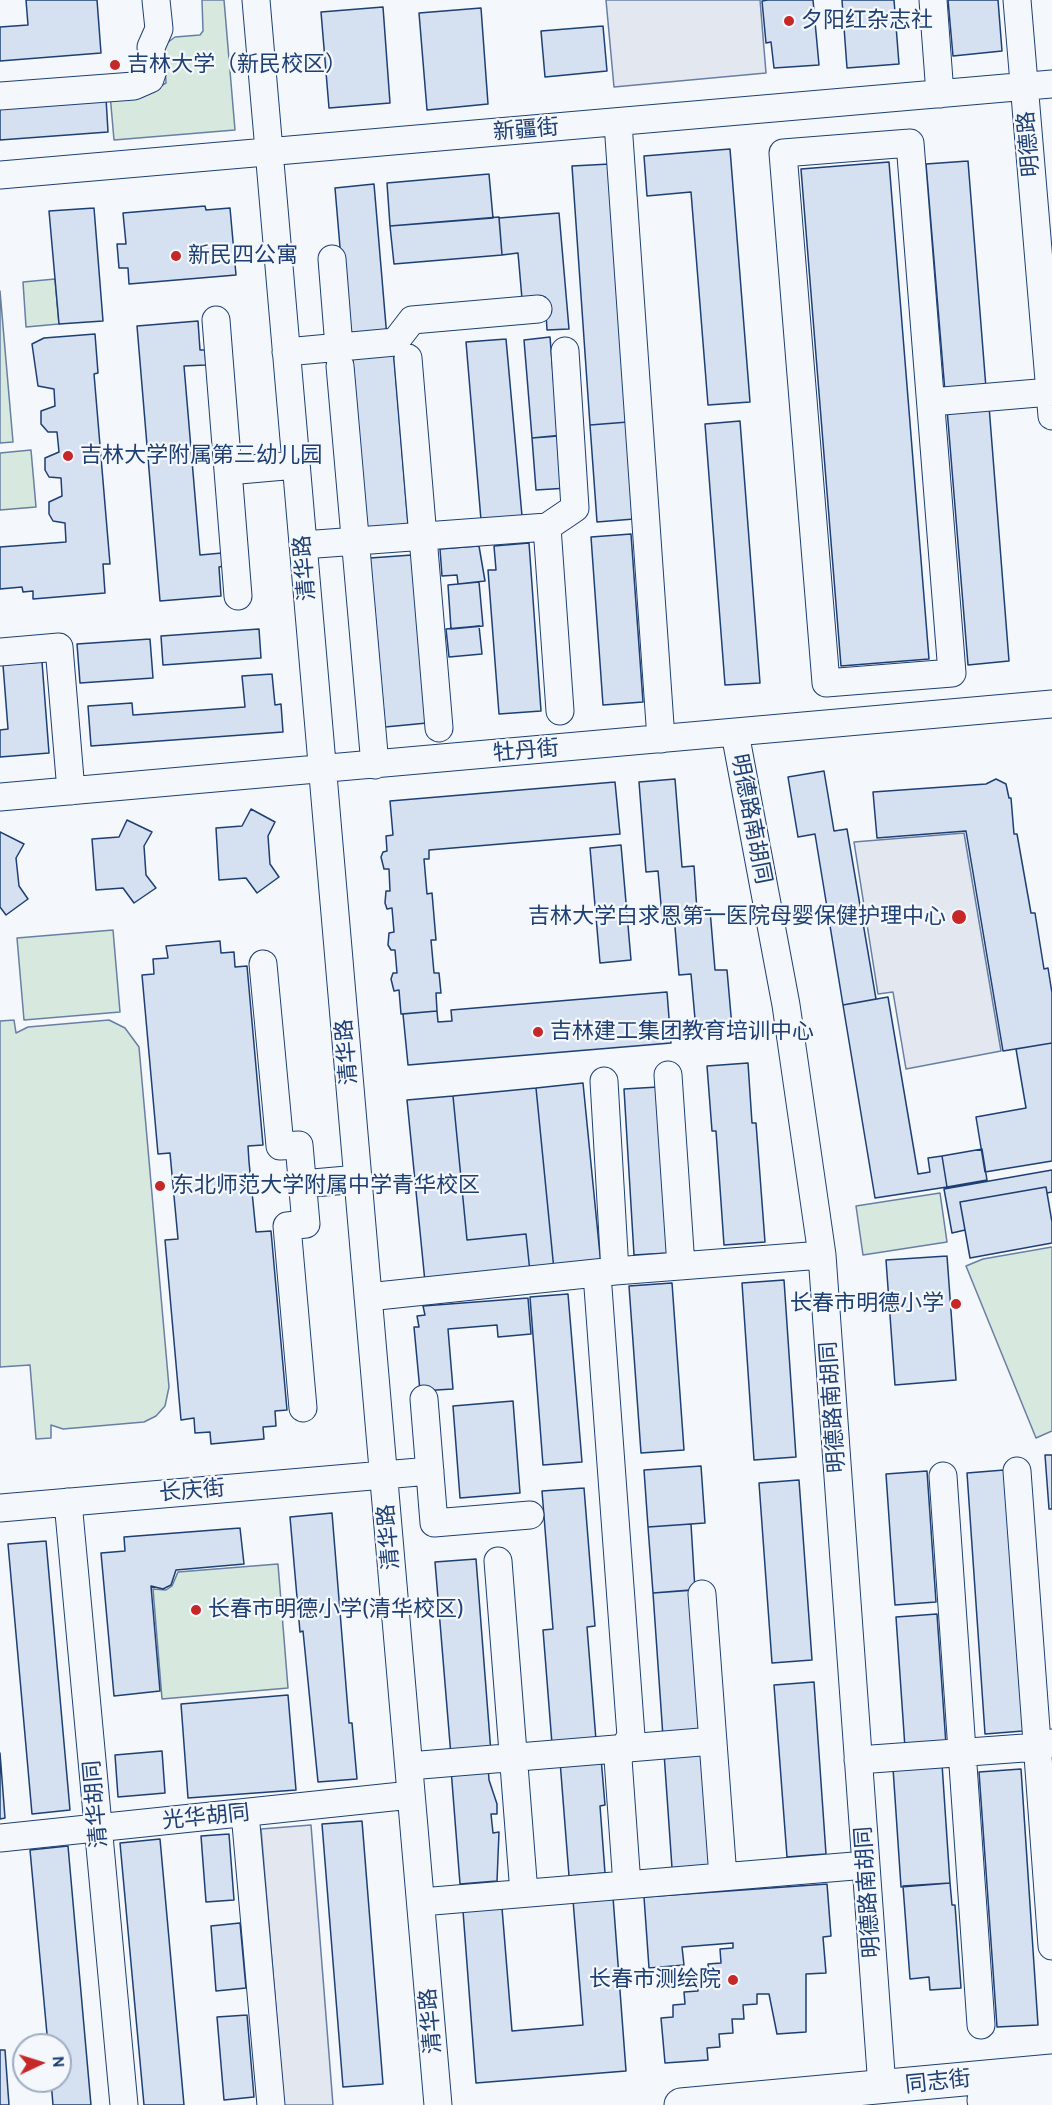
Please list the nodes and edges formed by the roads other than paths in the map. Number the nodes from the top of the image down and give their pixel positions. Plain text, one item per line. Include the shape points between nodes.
1 (156, 0) edge
2 (933, 0) edge
3 (1017, 0) edge
4 (263, 1) edge
5 (1052, 84) edge
6 (1024, 87) junction
7 (940, 94) junction
8 (0, 96) edge
9 (618, 123) junction
10 (269, 152) junction
11 (0, 175) edge
12 (332, 259) dead end
13 (538, 309) dead end
14 (216, 320) dead end
15 (565, 351) dead end
16 (286, 352) junction
17 (340, 357) junction
18 (408, 358) dead end
19 (931, 402) junction
20 (1051, 404) edge
21 (296, 465) junction
22 (228, 471) junction
23 (546, 527) junction
24 (423, 536) junction
25 (355, 541) junction
26 (303, 545) junction
27 (238, 596) dead end
28 (0, 652) edge
29 (1052, 704) edge
30 (560, 711) dead end
31 (439, 728) dead end
32 (735, 733) junction
33 (661, 739) junction
34 (375, 765) junction
35 (322, 770) junction
36 (71, 791) junction
37 (0, 797) edge
38 (263, 964) dead end
39 (668, 1075) dead end
40 (604, 1081) dead end
41 (358, 1179) junction
42 (302, 1184) junction
43 (822, 1256) junction
44 (681, 1266) junction
45 (606, 1272) junction
46 (368, 1297) junction
47 (424, 1399) dead end
48 (303, 1408) dead end
49 (430, 1471) junction
50 (1017, 1471) dead end
51 (384, 1474) junction
52 (944, 1476) dead end
53 (68, 1502) junction
54 (0, 1508) edge
55 (530, 1515) dead end
56 (498, 1562) dead end
57 (702, 1594) dead end
58 (713, 1741) junction
59 (1045, 1745) edge
60 (624, 1748) junction
61 (962, 1753) junction
62 (513, 1756) junction
63 (858, 1760) junction
64 (409, 1766) junction
65 (411, 1796) junction
66 (245, 1813) junction
67 (98, 1828) junction
68 (0, 1838) edge
69 (866, 1865) junction
70 (723, 1877) junction
71 (627, 1885) junction
72 (524, 1893) junction
73 (421, 1902) junction
74 (1052, 1946) edge
75 (981, 2025) dead end
76 (1052, 2071) edge
77 (882, 2087) junction
78 (1037, 2098) edge
79 (123, 2105) edge
80 (271, 2105) edge
81 (438, 2105) edge
82 (681, 2105) edge
83 (928, 2105) edge

1 - 8 street via 159,29 151,47 150,79 134,86
2 - 7 street
3 - 6 street, 明德路
4 - 10 street, 清华路
5 - 6 street, 新疆街
6 - 7 street, 新疆街
6 - 20 street, 明德路
7 - 9 street, 新疆街
9 - 10 street, 新疆街
9 - 33 street
10 - 11 street, 新疆街
10 - 16 street, 清华路
12 - 17 street
13 - 17 street via 412,320 395,342
14 - 22 street
15 - 23 street via 575,508
16 - 17 street
16 - 21 street, 清华路
17 - 25 street
18 - 24 street
19 - 19 street via 952,673 826,683 783,153 910,142
19 - 20 street
21 - 22 street
21 - 26 street, 清华路
22 - 27 street
23 - 24 street
23 - 30 street
24 - 25 street
24 - 31 street
25 - 26 street
25 - 34 street
26 - 35 street, 清华路
28 - 36 street via 59,647
29 - 32 street, 牡丹街
32 - 33 street, 牡丹街
32 - 43 street, 明德路南胡同 via 786,1005
33 - 34 street, 牡丹街
34 - 35 street, 牡丹街
35 - 36 street, 牡丹街
35 - 41 street, 清华路
36 - 37 street, 牡丹街
38 - 42 street via 279,1146 299,1145
39 - 44 street
40 - 45 street
41 - 42 street
41 - 46 street, 清华路
42 - 48 street via 306,1224 287,1226
43 - 44 street
43 - 63 street, 明德路南胡同
44 - 45 street
45 - 46 street
45 - 60 street via 632,1736
46 - 51 street, 清华路
47 - 49 street
49 - 51 street, 长庆街
49 - 55 street via 434,1523
50 - 59 street
51 - 53 street, 长庆街
51 - 64 street, 清华路
52 - 61 street
53 - 54 street, 长庆街
53 - 67 street, 清华胡同
56 - 62 street
57 - 58 street
58 - 60 street
58 - 70 street
59 - 61 street
59 - 74 street
60 - 62 street
60 - 71 street via 618,1759
61 - 63 street
61 - 75 street
62 - 64 street
62 - 72 street
63 - 69 street, 明德路南胡同
64 - 65 street, 清华路
65 - 66 street, 光华胡同
65 - 73 street, 清华路
66 - 67 street, 光华胡同
66 - 80 street
67 - 68 street, 光华胡同
67 - 79 street, 清华胡同
69 - 70 street
69 - 77 street, 明德路南胡同
70 - 71 street
71 - 72 street
72 - 73 street
73 - 81 street, 清华路
76 - 77 main road, 同志街
77 - 82 main road, 同志街
78 - 83 main road, 同志街

